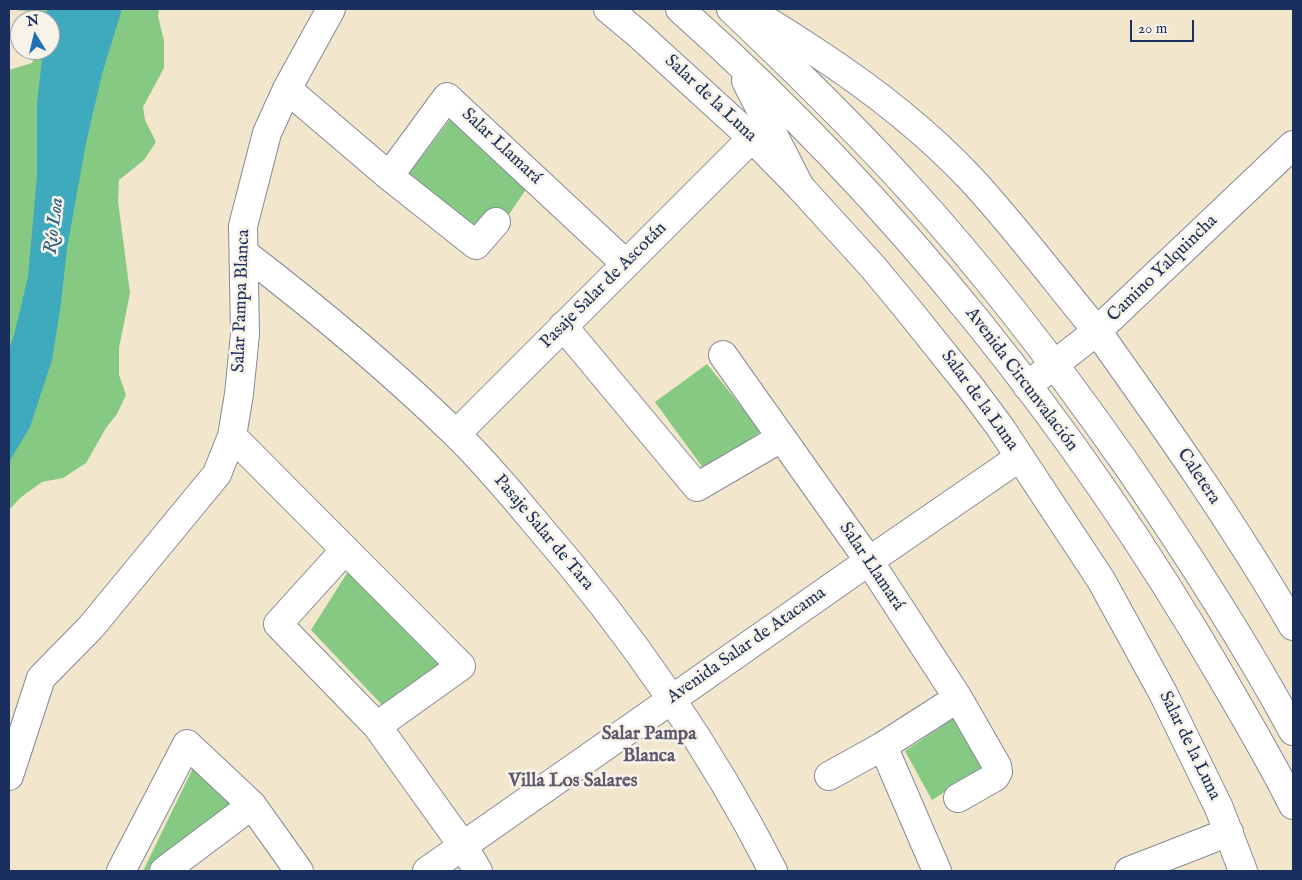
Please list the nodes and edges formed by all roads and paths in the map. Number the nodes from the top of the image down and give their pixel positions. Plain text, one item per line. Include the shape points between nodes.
1 (331, 9) edge
2 (608, 9) edge
3 (680, 9) edge
4 (731, 9) edge
5 (746, 9) edge
6 (724, 48) junction
7 (287, 89) junction
8 (752, 138) junction
9 (1293, 144) edge
10 (389, 176) junction
11 (800, 187) junction
12 (496, 222) dead end
13 (244, 253) junction
14 (626, 264) junction
15 (563, 326) junction
16 (1097, 331) junction
17 (723, 355) dead end
18 (1055, 364) junction
19 (1027, 386) junction
20 (456, 434) junction
21 (232, 436) junction
22 (781, 438) junction
23 (1020, 457) junction
24 (345, 550) junction
25 (869, 561) junction
26 (1293, 626) edge
27 (958, 698) junction
28 (672, 699) junction
29 (377, 726) junction
30 (1293, 731) edge
31 (883, 746) junction
32 (9, 776) edge
33 (829, 776) dead end
34 (958, 798) dead end
35 (252, 805) junction
36 (1293, 805) edge
37 (1229, 832) junction
38 (463, 846) junction
39 (121, 871) edge
40 (164, 871) edge
41 (300, 871) edge
42 (427, 871) edge
43 (478, 871) edge
44 (773, 871) edge
45 (937, 871) edge
46 (1129, 871) edge
47 (1243, 871) edge

1 - 7 main road, Salar Pampa Blanca
2 - 8 main road, Salar de la Luna
3 - 6 main road, Avenida Circunvalación
4 - 18 main road, Avenida Circunvalación via 854,129 907,186
5 - 16 main road, Caletera via 871,90 943,151 997,208
6 - 11 main road via 755,97
6 - 19 main road, Avenida Circunvalación via 897,227
7 - 10 main road
7 - 13 main road, Salar Pampa Blanca via 267,134 243,226
8 - 11 main road, Salar de la Luna
8 - 14 main road, Pasaje Salar de Ascotán
9 - 16 main road, Camino Yalquincha
10 - 12 main road via 476,245
10 - 14 main road, Salar Llamará via 447,97
11 - 23 main road, Salar de la Luna via 906,306
13 - 20 main road, Pasaje Salar de Tara via 345,333
13 - 21 main road, Salar Pampa Blanca via 245,334
14 - 15 main road, Pasaje Salar de Ascotán
15 - 20 main road, Pasaje Salar de Ascotán
15 - 22 main road via 697,487
16 - 18 main road, Camino Yalquincha
16 - 26 main road, Caletera via 1210,493
17 - 22 main road, Salar Llamará
18 - 19 main road, Camino Yalquincha
18 - 30 main road, Avenida Circunvalación via 1197,569
19 - 36 main road, Avenida Circunvalación via 1076,451 1183,611
20 - 28 main road, Pasaje Salar de Tara via 556,546
21 - 24 main road
21 - 32 main road, Salar Pampa Blanca via 217,474 91,627 41,678
22 - 25 main road, Salar Llamará
23 - 25 main road, Avenida Salar de Atacama
23 - 37 main road, Salar de la Luna via 1101,580 1163,693
24 - 29 main road via 278,624
24 - 29 main road via 461,666
25 - 27 main road, Salar Llamará
25 - 28 main road, Avenida Salar de Atacama
27 - 31 main road
27 - 34 main road, Salar Llamará via 998,772 995,777
28 - 38 main road, Avenida Salar de Atacama
28 - 44 main road, Pasaje Salar de Tara
29 - 38 main road
31 - 33 main road
31 - 45 main road
35 - 39 main road via 187,744
35 - 40 main road
35 - 41 main road
37 - 46 main road
37 - 47 main road, Salar de la Luna
38 - 42 main road, Avenida Salar de Atacama
38 - 43 main road

